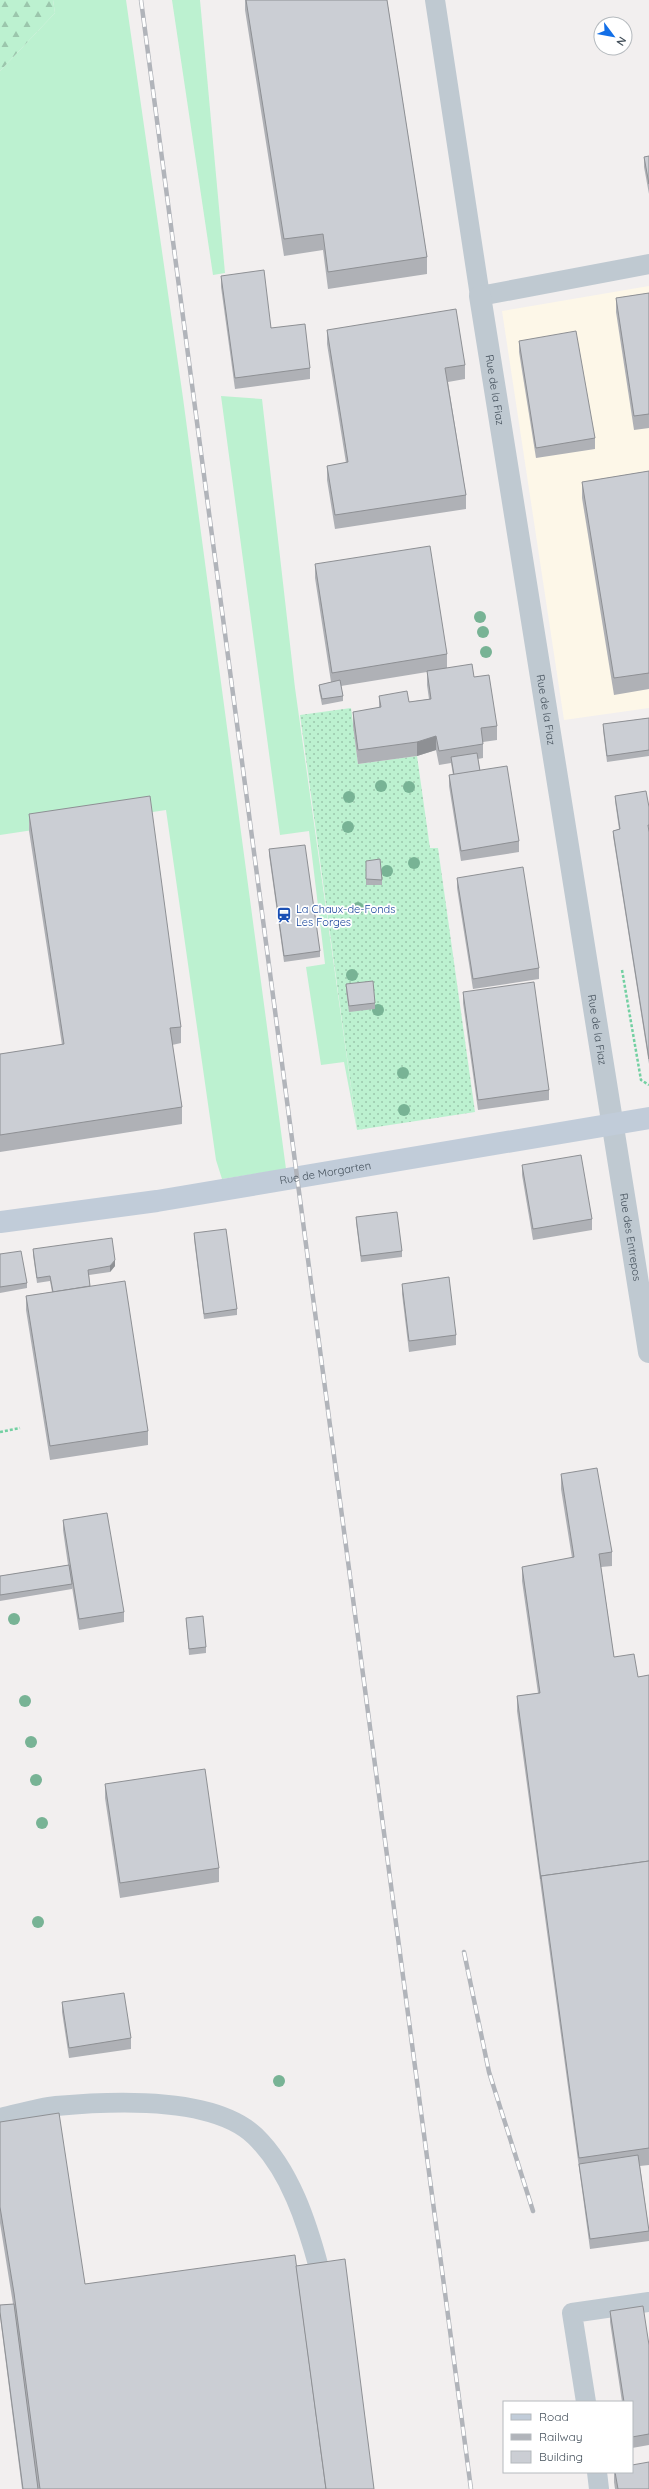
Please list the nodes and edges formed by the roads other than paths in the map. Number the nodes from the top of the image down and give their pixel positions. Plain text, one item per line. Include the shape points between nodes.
1 (435, 0) edge
2 (649, 264) edge
3 (480, 296) junction
4 (649, 1118) edge
5 (614, 1122) junction
6 (0, 1222) edge
7 (649, 1352) edge
8 (0, 2118) edge
9 (318, 2268) edge
10 (649, 2302) edge
11 (586, 2401) edge
12 (597, 2473) edge
13 (599, 2489) edge

1 - 3 lane
2 - 3 lane
3 - 5 street, Rue de la Fiaz
4 - 5 main road, Rue de Morgarten
5 - 6 main road, Rue de Morgarten via 157,1201
5 - 7 street, Rue des Entrepos
8 - 9 lane via 55,2106 119,2103 201,2109 231,2122 254,2136 272,2156 295,2198 306,2225
10 - 11 lane via 572,2313
12 - 13 lane

